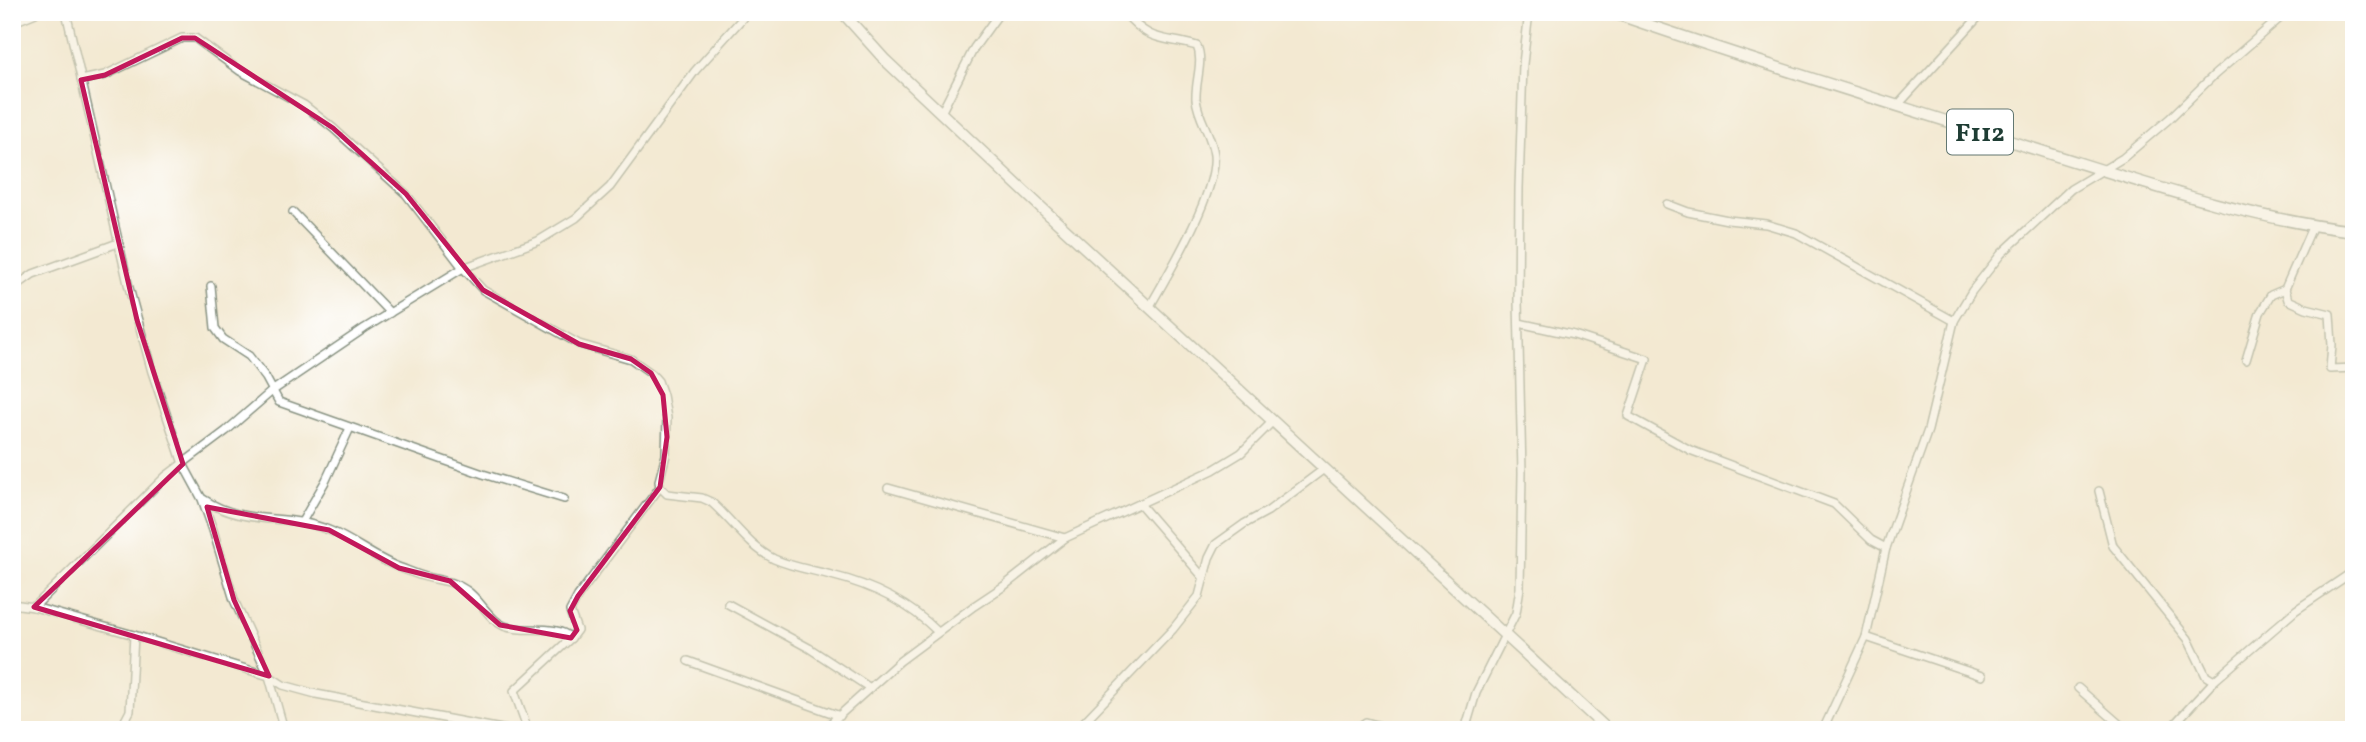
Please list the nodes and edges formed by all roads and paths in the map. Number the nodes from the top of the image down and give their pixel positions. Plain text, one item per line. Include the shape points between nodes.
1 (34, 12) edge
2 (66, 12) edge
3 (748, 12) edge
4 (842, 12) edge
5 (1000, 12) edge
6 (1124, 12) edge
7 (1530, 12) edge
8 (1611, 12) edge
9 (1983, 12) edge
10 (2287, 12) edge
11 (12, 21) edge
12 (81, 80) junction
13 (1897, 106) junction
14 (941, 113) junction
15 (2101, 169) junction
16 (1667, 204) dead end
17 (293, 212) dead end
18 (2313, 225) junction
19 (2354, 231) edge
20 (118, 243) junction
21 (463, 268) junction
22 (211, 286) dead end
23 (12, 289) edge
24 (2285, 289) junction
25 (1150, 306) junction
26 (390, 313) junction
27 (1954, 321) junction
28 (1519, 323) junction
29 (2246, 360) dead end
30 (2354, 369) edge
31 (272, 391) junction
32 (1273, 421) junction
33 (350, 428) junction
34 (183, 464) junction
35 (1324, 469) junction
36 (660, 487) junction
37 (888, 488) dead end
38 (2099, 491) dead end
39 (202, 499) junction
40 (564, 499) dead end
41 (1140, 504) junction
42 (303, 520) junction
43 (1065, 538) junction
44 (1886, 548) junction
45 (2354, 571) edge
46 (1203, 577) junction
47 (12, 604) edge
48 (728, 604) dead end
49 (34, 607) junction
50 (938, 632) junction
51 (134, 635) junction
52 (1504, 636) junction
53 (1866, 637) junction
54 (571, 638) junction
55 (688, 661) dead end
56 (269, 676) junction
57 (1983, 676) dead end
58 (2214, 681) junction
59 (870, 688) junction
60 (2078, 688) dead end
61 (840, 716) junction
62 (1083, 723) dead end
63 (120, 730) edge
64 (284, 730) edge
65 (507, 730) edge
66 (528, 730) edge
67 (823, 730) edge
68 (1354, 730) edge
69 (1395, 730) edge
70 (1465, 730) edge
71 (1608, 730) edge
72 (1823, 730) edge
73 (2126, 730) edge
74 (2169, 730) edge

1 - 11 main road
2 - 12 street
3 - 21 street via 695,71 595,201 558,231
4 - 14 main road
5 - 14 street via 974,48
6 - 25 street via 1157,39 1197,46 1196,99 1214,157 1213,176 1180,255
7 - 28 street via 1523,64
8 - 13 main road, F112
9 - 13 street
10 - 15 street via 2123,158
12 - 20 street
12 - 21 street via 105,75 182,38 195,38 240,71 304,105 360,152 406,194
13 - 15 main road, F112
14 - 25 main road
15 - 18 main road, F112 via 2192,197
15 - 27 street via 2071,189 2001,254
16 - 27 street via 1796,233
17 - 26 street
18 - 19 main road, F112
18 - 24 street
20 - 23 street via 33,274
20 - 34 street
21 - 26 street
21 - 36 street via 483,290 579,344 631,359 651,373 663,395 667,418
22 - 31 street via 215,328 249,356
24 - 29 street via 2271,295 2260,313
24 - 30 street via 2288,300 2330,314 2330,369
25 - 32 main road
26 - 31 street
27 - 44 street via 1928,430
28 - 44 street via 1647,359 1628,416 1690,450 1834,504 1871,540
28 - 52 street via 1520,588 1516,613
31 - 33 street via 286,406
31 - 34 street
32 - 35 main road
32 - 41 street via 1241,453
33 - 40 street
33 - 42 street
34 - 39 street
34 - 49 street via 143,497
35 - 46 street via 1216,544
35 - 52 main road
36 - 50 street via 667,494 711,502 745,538 777,560 854,580 920,614
36 - 54 street via 578,596 570,611 576,630
37 - 43 street
38 - 58 street via 2113,546 2188,639 2206,676
39 - 42 street via 244,517
39 - 56 street via 234,600
41 - 43 street
41 - 46 street
42 - 54 street via 353,541 399,568 450,581 468,591 500,625
43 - 50 street
44 - 53 street
45 - 58 street via 2296,610
46 - 62 street via 1199,596 1186,613
47 - 49 street
48 - 59 street
49 - 51 street
50 - 59 street
51 - 56 street
51 - 63 street via 130,710
52 - 70 street via 1476,693
52 - 71 main road
53 - 57 street
53 - 72 street
54 - 66 street via 514,691
55 - 61 street
56 - 64 street
56 - 65 street via 316,694
58 - 74 street
59 - 61 street
60 - 73 street
61 - 67 street
68 - 69 street via 1366,722

